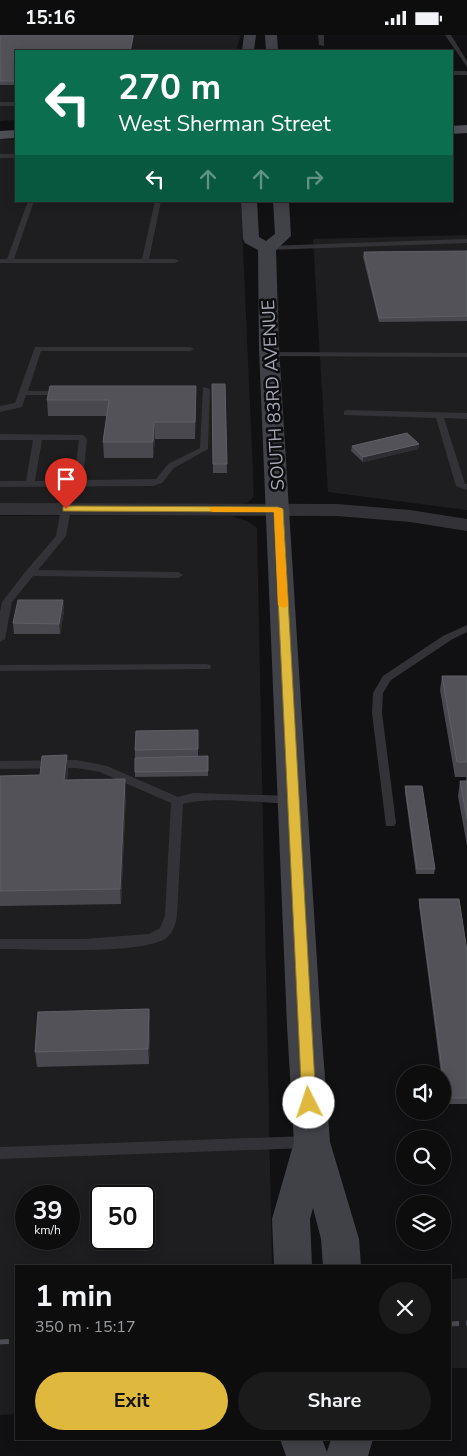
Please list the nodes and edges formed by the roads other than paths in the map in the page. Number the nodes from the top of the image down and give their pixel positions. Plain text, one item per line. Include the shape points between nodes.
1 (250, 35) edge
2 (272, 35) edge
3 (321, 35) edge
4 (448, 35) edge
5 (322, 45) dead end
6 (248, 50) edge
7 (272, 50) edge
8 (467, 65) edge
9 (453, 73) edge
10 (467, 73) edge
11 (0, 104) edge
12 (15, 104) edge
13 (467, 118) edge
14 (453, 119) edge
15 (0, 124) edge
16 (15, 124) edge
17 (467, 129) edge
18 (453, 130) edge
19 (15, 134) edge
20 (0, 135) edge
21 (0, 155) edge
22 (15, 156) edge
23 (31, 202) edge
24 (158, 202) edge
25 (249, 202) edge
26 (281, 202) edge
27 (467, 241) edge
28 (267, 248) junction
29 (0, 261) edge
30 (10, 261) junction
31 (145, 261) junction
32 (175, 261) dead end
33 (190, 349) dead end
34 (270, 354) junction
35 (467, 355) edge
36 (206, 389) dead end
37 (23, 393) junction
38 (70, 393) edge
39 (0, 409) edge
40 (348, 413) dead end
41 (439, 414) junction
42 (467, 415) edge
43 (0, 437) edge
44 (38, 437) junction
45 (30, 483) junction
46 (78, 483) junction
47 (0, 484) edge
48 (464, 487) edge
49 (0, 509) edge
50 (66, 509) junction
51 (278, 509) junction
52 (467, 525) edge
53 (29, 573) junction
54 (178, 575) dead end
55 (467, 628) edge
56 (0, 639) edge
57 (206, 667) dead end
58 (0, 668) edge
59 (0, 765) edge
60 (292, 799) junction
61 (177, 801) junction
62 (390, 823) dead end
63 (0, 944) edge
64 (312, 1142) junction
65 (0, 1153) edge
66 (293, 1265) edge
67 (342, 1265) edge
68 (301, 1440) edge
69 (352, 1440) edge
70 (307, 1456) edge
71 (347, 1456) edge

1 - 6 main road
2 - 7 main road
3 - 5 lane
4 - 8 lane
9 - 10 lane
11 - 12 lane
13 - 14 main road
15 - 16 main road
17 - 18 main road
19 - 20 main road
21 - 22 lane
23 - 30 lane
24 - 31 lane
25 - 28 main road via 251,239
26 - 28 main road via 283,236
27 - 28 lane
28 - 34 main road, SOUTH 83RD AVENUE
29 - 30 lane
30 - 31 lane
31 - 32 lane
33 - 37 lane via 38,349
34 - 35 lane
34 - 51 main road, SOUTH 83RD AVENUE
36 - 46 lane via 204,449 171,466 159,481 153,483
37 - 38 lane
37 - 39 lane via 19,405
40 - 41 lane
41 - 42 lane
41 - 48 lane
43 - 44 lane
44 - 45 lane
44 - 46 lane via 82,438
45 - 46 lane
45 - 47 lane
49 - 50 street
50 - 51 street
50 - 53 lane via 61,536
51 - 52 street via 363,512
51 - 60 main road, SOUTH 83RD AVENUE
53 - 54 lane
53 - 56 lane via 7,602
55 - 62 lane via 387,678 378,693 376,713
57 - 58 lane
59 - 61 lane via 77,764 104,769
60 - 61 lane via 193,797
60 - 64 main road, SOUTH 83RD AVENUE
61 - 63 lane via 170,924 161,935 138,941
64 - 65 lane
64 - 66 main road, SOUTH 83RD AVENUE via 291,1219
64 - 67 main road, SOUTH 83RD AVENUE via 340,1239
68 - 70 main road
69 - 71 main road

